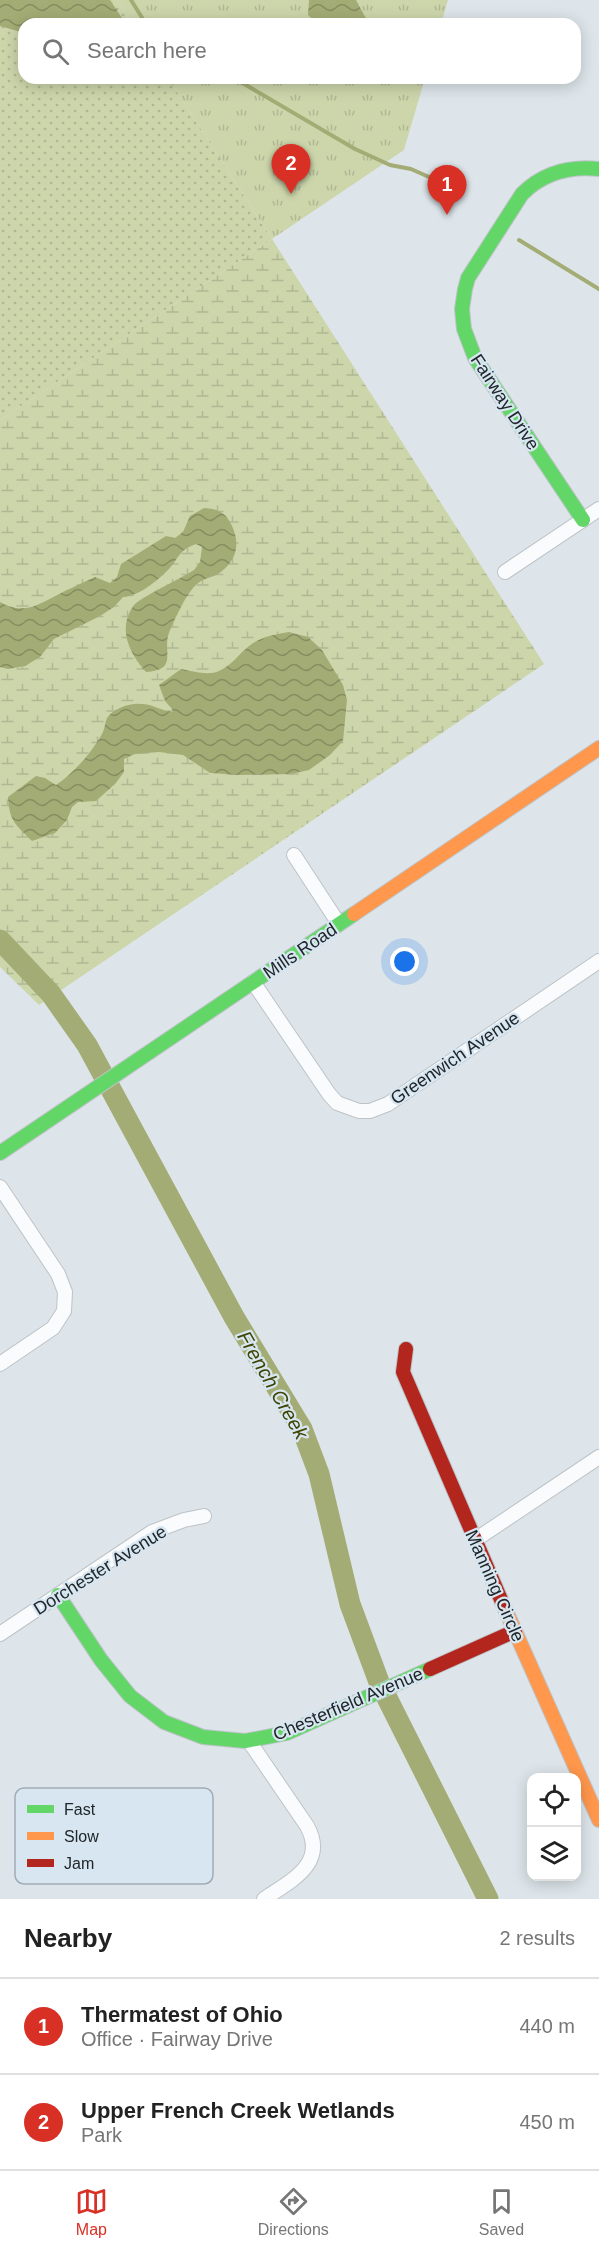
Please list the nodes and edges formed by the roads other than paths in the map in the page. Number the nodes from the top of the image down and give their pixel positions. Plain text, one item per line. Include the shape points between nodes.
1 (599, 169) edge
2 (599, 509) edge
3 (583, 520) junction
4 (504, 572) dead end
5 (599, 748) edge
6 (294, 855) dead end
7 (339, 924) junction
8 (599, 961) edge
9 (253, 982) junction
10 (0, 1153) edge
11 (0, 1187) edge
12 (406, 1349) dead end
13 (0, 1364) edge
14 (599, 1457) edge
15 (204, 1516) dead end
16 (474, 1540) junction
17 (58, 1595) junction
18 (515, 1631) junction
19 (0, 1634) edge
20 (249, 1741) junction
21 (599, 1820) edge
22 (264, 1899) edge

1 - 3 street, Fairway Drive via 560,171 537,181 522,194 468,278 461,314 465,337 475,358
2 - 3 street
3 - 4 street
5 - 7 street, Mills Road
6 - 7 street
7 - 9 street, Mills Road
8 - 9 street, Greenwich Avenue via 388,1104 370,1111 347,1108 329,1094
9 - 10 street, Mills Road
11 - 13 street via 58,1274 64,1292 64,1311 53,1328
12 - 16 street, Manning Circle via 403,1372
14 - 16 street
15 - 17 street, Dorchester Avenue via 152,1532
16 - 18 street, Manning Circle
17 - 19 street, Dorchester Avenue
17 - 20 street, Chesterfield Avenue via 121,1686 150,1713 192,1735
18 - 20 street, Chesterfield Avenue via 287,1733
18 - 21 street, Manning Circle
20 - 22 street via 307,1826 313,1841 306,1868

